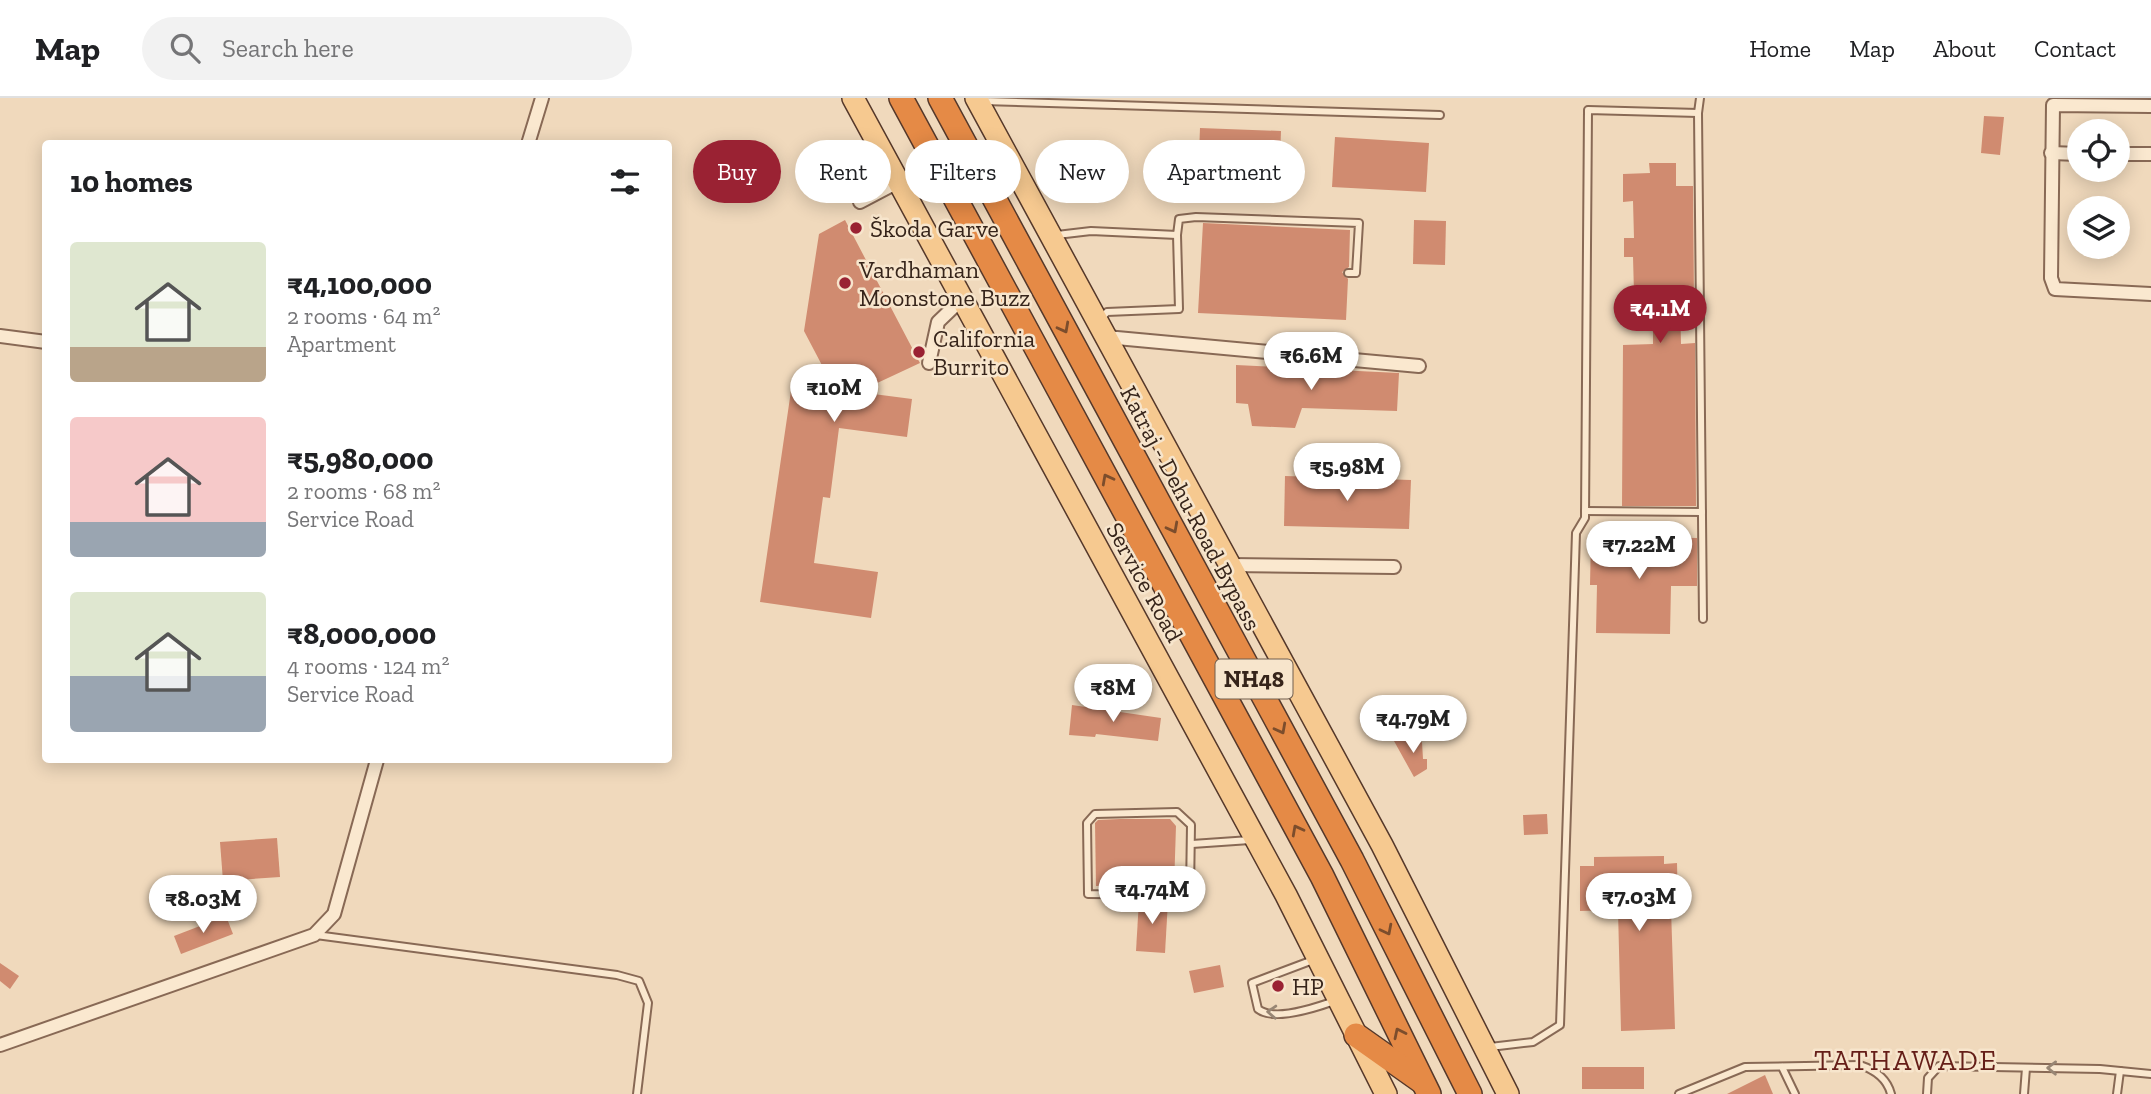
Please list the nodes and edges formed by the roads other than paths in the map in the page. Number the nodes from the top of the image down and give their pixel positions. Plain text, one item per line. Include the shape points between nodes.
1 (542, 98) edge
2 (853, 98) edge
3 (901, 98) edge
4 (940, 98) edge
5 (1700, 98) edge
6 (977, 99) edge
7 (2151, 106) edge
8 (1698, 113) junction
9 (1440, 114) dead end
10 (529, 140) edge
11 (2051, 153) junction
12 (2067, 154) edge
13 (2130, 154) edge
14 (2151, 154) edge
15 (898, 182) junction
16 (891, 186) edge
17 (1177, 235) junction
18 (1052, 236) junction
19 (1348, 273) dead end
20 (2151, 294) edge
21 (962, 299) junction
22 (1102, 330) junction
23 (0, 337) edge
24 (42, 342) edge
25 (929, 363) dead end
26 (1419, 366) dead end
27 (1585, 511) junction
28 (1702, 512) junction
29 (1230, 565) junction
30 (1394, 567) dead end
31 (1703, 619) dead end
32 (376, 763) edge
33 (1255, 839) junction
34 (1192, 844) junction
35 (314, 935) junction
36 (1317, 958) junction
37 (1339, 1000) junction
38 (1356, 1035) junction
39 (0, 1045) edge
40 (1485, 1048) junction
41 (1782, 1067) junction
42 (2026, 1068) junction
43 (2120, 1071) junction
44 (2151, 1074) edge
45 (1427, 1089) edge
46 (637, 1094) edge
47 (1386, 1094) edge
48 (1470, 1094) edge
49 (1508, 1094) edge
50 (1679, 1094) edge
51 (1795, 1094) edge
52 (1891, 1094) edge
53 (1927, 1094) edge
54 (2024, 1094) edge
55 (2118, 1094) edge

1 - 10 street
2 - 15 main road, Service Road
45 -> 3 highway, NH48 via 1322,876
4 -> 48 highway, Katraj - Dehu Road Bypass / NH48 via 1352,860
5 - 8 lane
6 - 9 lane
6 - 18 main road
7 - 11 street via 2053,104
8 - 27 lane via 1588,110
8 - 28 lane
11 - 12 street
11 - 20 street via 2052,278 2056,289
13 - 14 street
15 - 16 street
15 - 21 main road, Service Road
17 - 18 lane via 1091,231
17 - 19 lane via 1179,219 1196,217 1359,223 1356,273
17 - 22 lane via 1179,309 1107,312
18 - 22 main road
21 - 25 street via 939,321
21 - 33 main road, Service Road
22 - 26 street
22 - 29 main road
23 - 24 street
27 - 28 lane
27 - 40 lane via 1576,533 1560,1025 1533,1042
28 - 31 lane
29 - 30 street
29 - 40 main road via 1382,845
32 - 35 street via 334,914
33 - 34 lane
33 - 36 main road, Service Road
34 - 34 lane via 1191,825 1177,812 1095,814 1087,823 1086,892 1186,894 1190,891
35 - 39 street
35 - 46 lane via 639,981 648,1003
36 - 37 main road, Service Road
37 -> 36 lane via 1276,1014 1258,1009 1252,983
37 - 38 main road, Service Road
38 - 45 highway
38 - 47 main road, Service Road
40 - 49 main road
41 - 50 lane via 1745,1067
41 - 51 lane
41 - 52 lane via 1860,1065 1882,1077
43 -> 42 lane
42 - 53 lane via 1939,1066 1928,1078
42 - 54 lane
43 - 44 lane
43 - 55 lane

